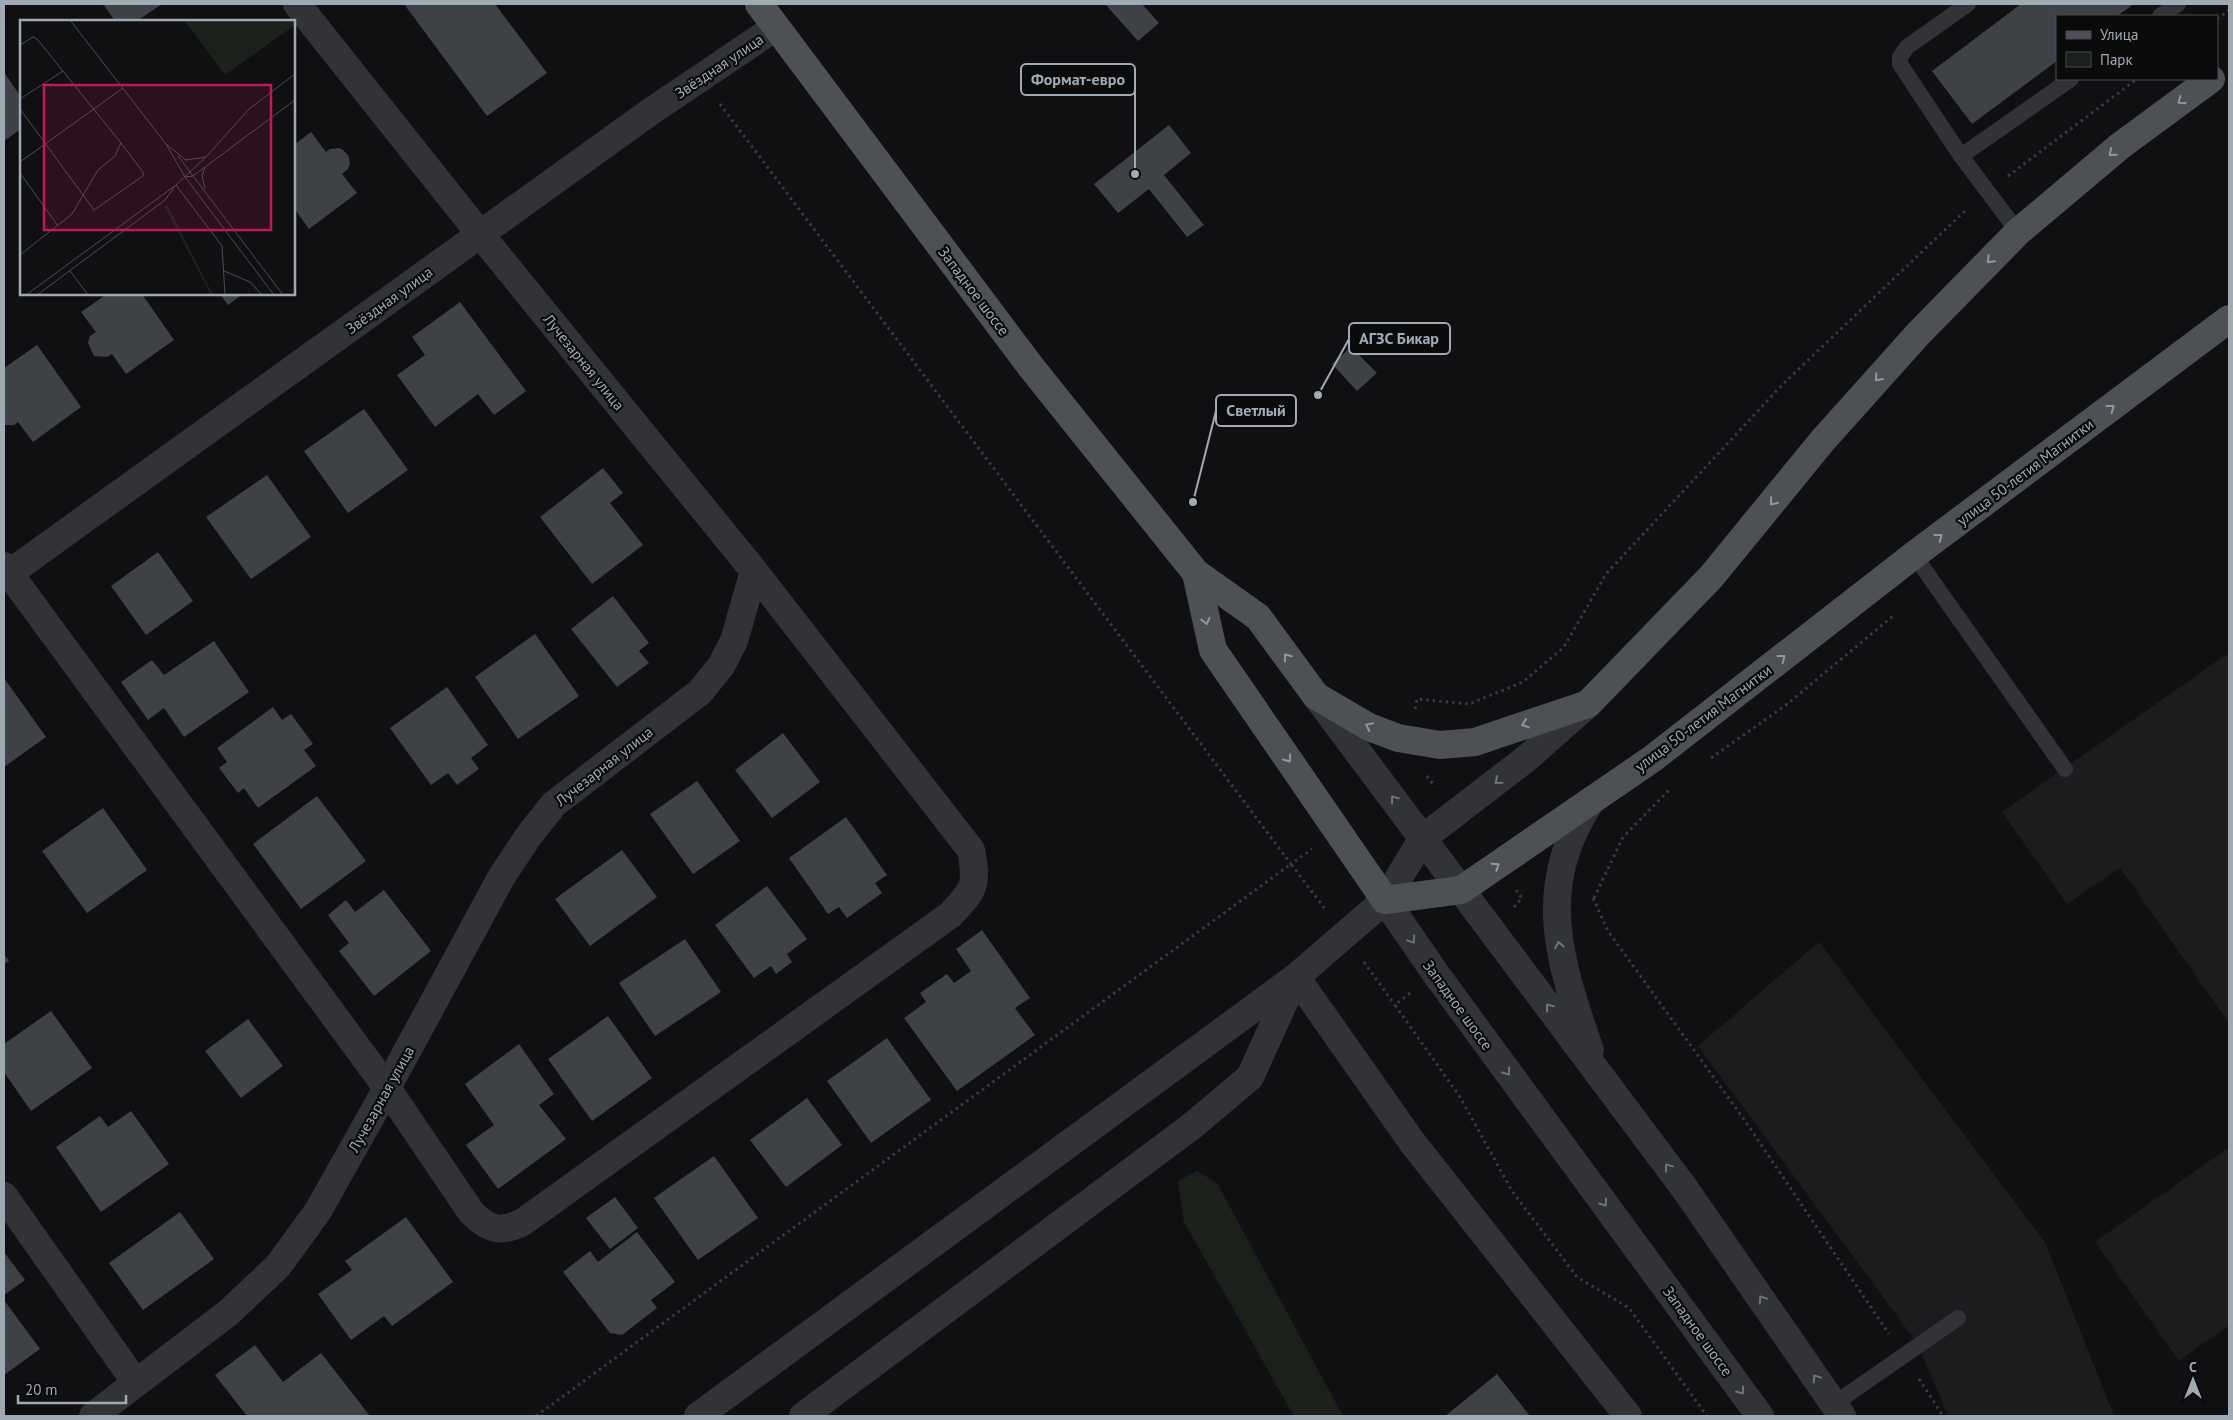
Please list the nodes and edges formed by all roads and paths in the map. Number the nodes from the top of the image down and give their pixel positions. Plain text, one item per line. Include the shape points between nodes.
1 (297, 4) edge
2 (759, 4) edge
3 (1968, 4) edge
4 (2178, 4) edge
5 (2229, 10) edge
6 (2162, 15) edge
7 (2218, 18) edge
8 (776, 27) junction
9 (2229, 66) edge
10 (2218, 74) edge
11 (700, 78) junction
12 (2070, 80) edge
13 (2136, 80) edge
14 (2210, 80) edge
15 (1961, 156) junction
16 (1987, 191) junction
17 (2018, 232) junction
18 (480, 234) junction
19 (2229, 319) edge
20 (1914, 555) junction
21 (754, 571) junction
22 (5, 572) edge
23 (1196, 573) junction
24 (1933, 582) junction
25 (1316, 696) junction
26 (1588, 704) junction
27 (1408, 739) junction
28 (1709, 759) dead end
29 (2065, 769) dead end
30 (1672, 787) dead end
31 (1590, 801) junction
32 (1456, 814) junction
33 (1337, 830) junction
34 (1423, 838) junction
35 (1291, 864) junction
36 (1497, 865) junction
37 (1461, 890) junction
38 (1522, 898) junction
39 (1557, 898) junction
40 (1594, 898) junction
41 (1385, 900) junction
42 (1493, 932) junction
43 (1344, 935) junction
44 (1436, 974) junction
45 (1296, 976) junction
46 (1394, 1005) junction
47 (1599, 1074) junction
48 (387, 1088) junction
49 (4, 1196) edge
50 (1958, 1318) dead end
51 (1904, 1356) junction
52 (136, 1383) junction
53 (1838, 1410) edge
54 (93, 1416) edge
55 (536, 1416) edge
56 (698, 1416) edge
57 (803, 1416) edge
58 (1628, 1416) edge
59 (1707, 1416) edge
60 (1760, 1416) edge
61 (1943, 1416) edge

1 - 18 street, Лучезарная улица
2 - 8 main road, Западное шоссе
3 - 15 lane via 1907,47 1900,57 1903,69
4 - 6 lane
5 - 7 path
8 - 11 street, Звёздная улица
8 - 23 main road, Западное шоссе via 1031,367
9 - 10 main road
11 - 18 street, Звёздная улица
11 - 35 path
12 - 15 lane
13 - 16 path
14 -> 17 main road via 2120,146
15 - 16 lane
16 - 17 lane
16 - 27 path via 1782,384 1606,574 1564,647 1523,682 1469,704 1417,700
17 -> 26 main road via 1855,404 1711,577
18 - 21 street, Лучезарная улица
18 - 22 street, Звёздная улица
20 -> 19 main road, улица 50-летия Магнитки
20 - 24 lane
31 -> 20 main road, улица 50-летия Магнитки via 1652,759
21 - 48 street, Лучезарная улица via 734,641 721,666 700,692 554,804 530,834 502,876
21 - 48 street via 971,850 976,874 970,895 950,915 523,1222 510,1228 493,1228 481,1223 471,1212
22 - 48 street
25 -> 23 main road, Западное шоссе via 1258,617
23 -> 33 main road, Западное шоссе via 1213,650
24 - 28 path via 1786,706
24 - 29 lane
27 -> 25 main road via 1369,727
34 -> 25 street, Западное шоссе
26 -> 27 main road via 1475,742 1440,745
26 -> 32 street
27 - 32 path via 1404,756 1422,770
30 - 40 path via 1623,837
31 - 36 main road, улица 50-летия Магнитки
31 - 39 street, Западное шоссе via 1575,824 1565,851
32 - 34 street
33 - 35 path
33 - 41 main road, Западное шоссе
34 - 37 street, Западное шоссе
34 - 41 street
35 - 43 path
35 - 55 path
37 -> 36 main road, улица 50-летия Магнитки
36 - 38 path
37 - 41 main road, улица 50-летия Магнитки
37 - 42 street, Западное шоссе
38 - 39 path
38 - 42 path
39 - 40 path
47 -> 39 street, Западное шоссе via 1567,982 1557,936
40 - 51 path via 1608,932 1743,1118
41 - 43 street
41 -> 44 street, Западное шоссе
47 -> 42 street, Западное шоссе
43 - 45 street
43 - 46 path
44 - 46 path
44 -> 60 street, Западное шоссе
45 - 56 street
45 - 57 street via 1250,1077 1192,1126
45 - 58 street via 1412,1142
46 - 59 path via 1460,1097 1512,1191 1577,1277 1629,1308
53 -> 47 street, Западное шоссе via 1685,1189
48 - 52 street, Лучезарная улица via 318,1211 278,1266 228,1313
49 - 52 street
50 - 51 lane
51 - 53 lane
51 - 61 path
52 - 54 street, Лучезарная улица

